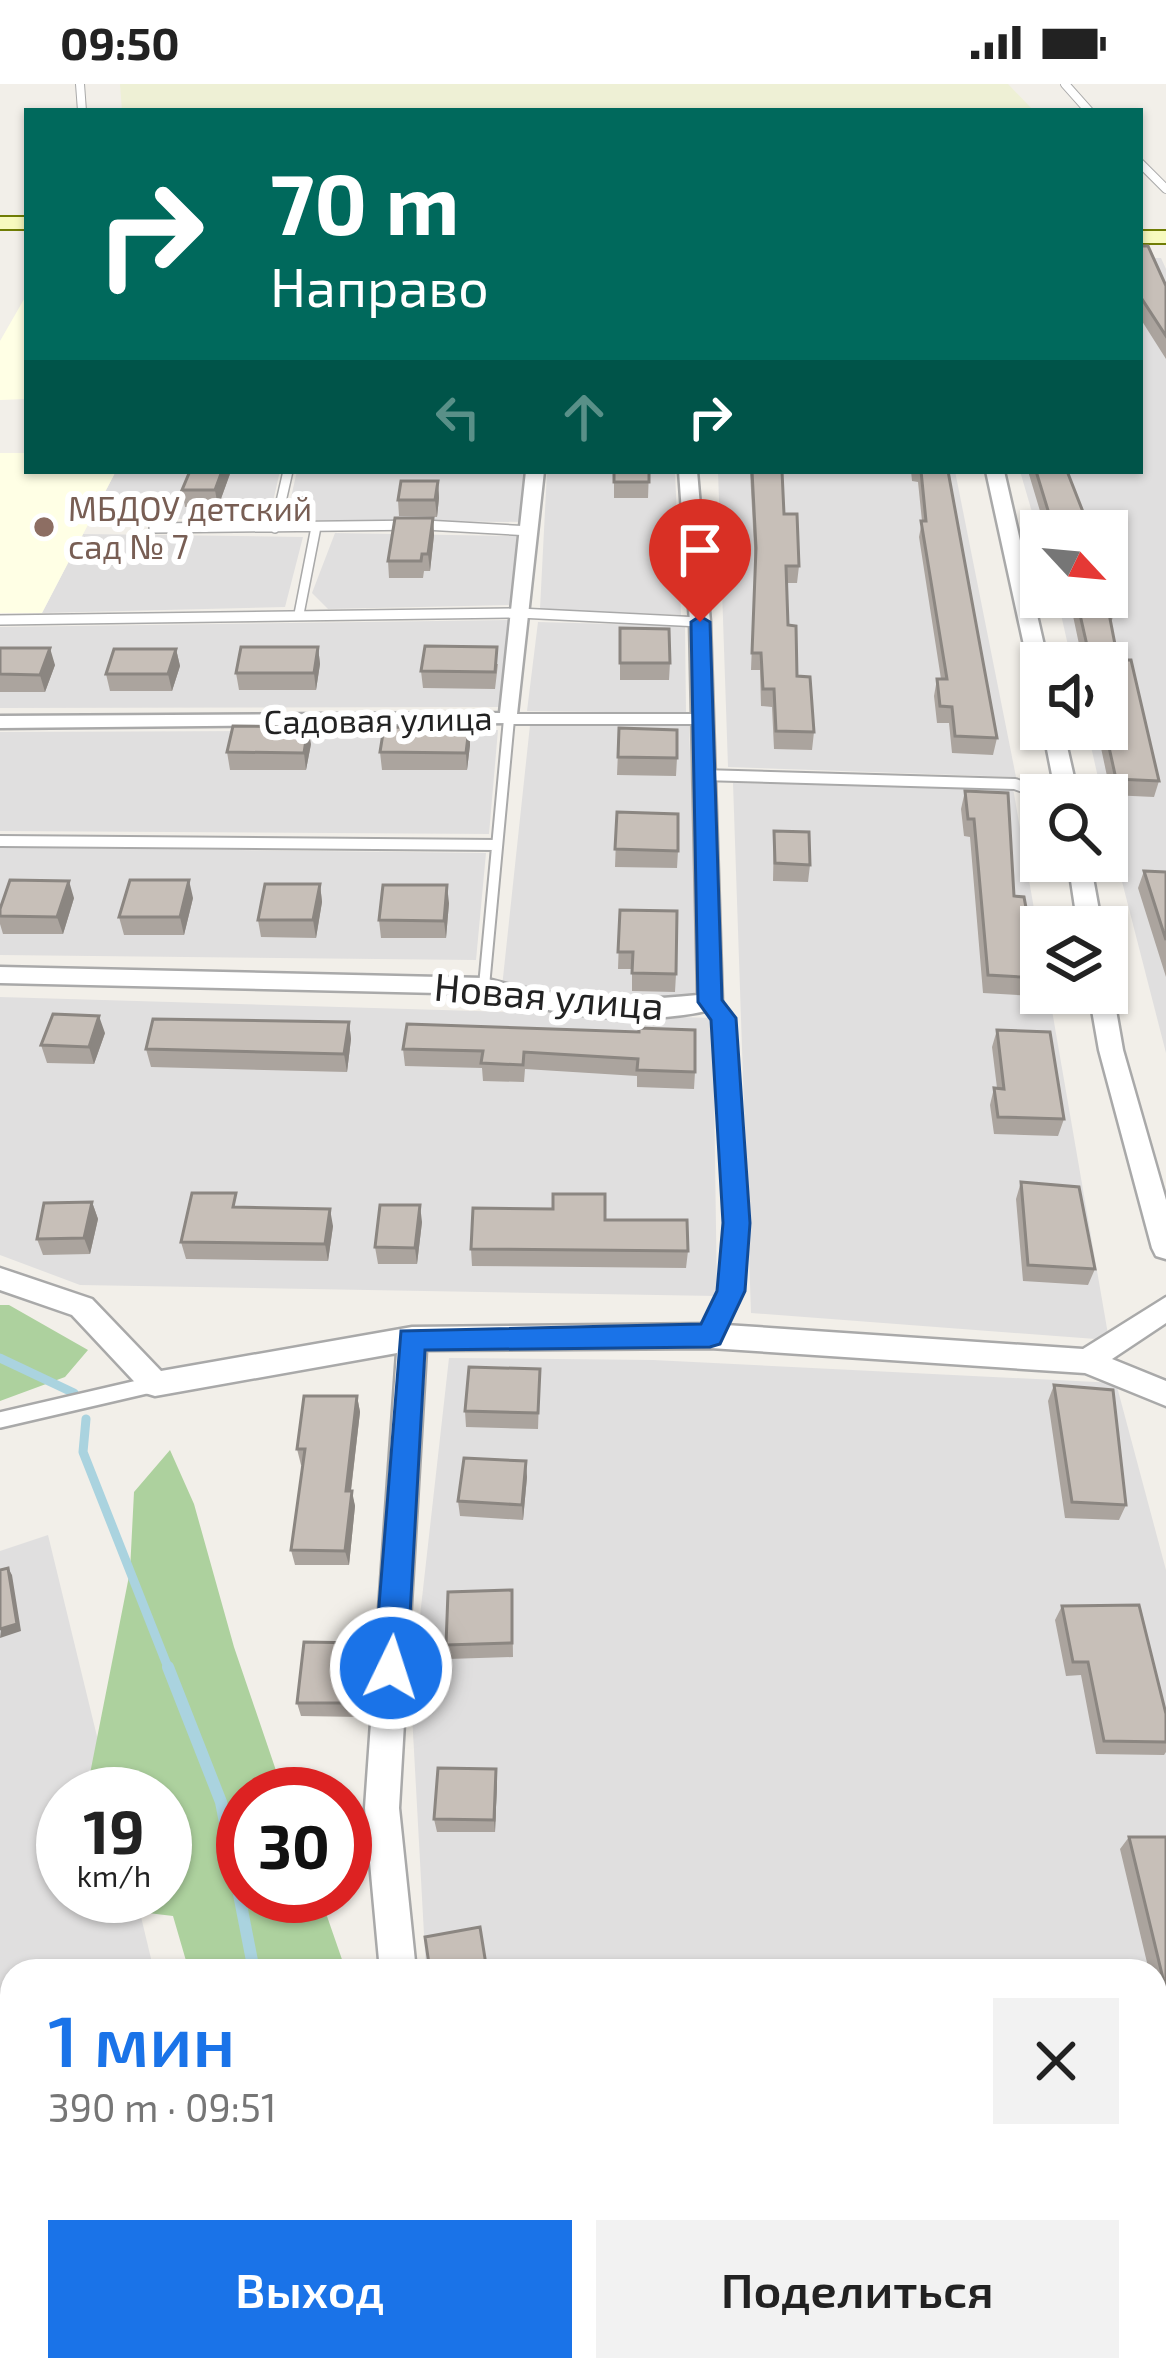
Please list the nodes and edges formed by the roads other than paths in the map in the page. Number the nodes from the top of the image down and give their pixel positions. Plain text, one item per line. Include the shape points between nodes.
1 (1065, 84) edge
2 (1086, 108) edge
3 (1143, 166) edge
4 (1166, 189) edge
5 (287, 474) edge
6 (536, 474) edge
7 (688, 474) edge
8 (996, 474) edge
9 (316, 527) junction
10 (154, 528) dead end
11 (275, 528) junction
12 (531, 531) junction
13 (519, 613) junction
14 (299, 614) junction
15 (0, 620) edge
16 (700, 622) junction
17 (1033, 642) edge
18 (508, 719) junction
19 (700, 719) junction
20 (0, 722) edge
21 (702, 775) junction
22 (1020, 786) edge
23 (0, 841) edge
24 (497, 845) junction
25 (0, 975) edge
26 (484, 986) junction
27 (710, 1002) junction
28 (1105, 1014) edge
29 (1166, 1248) edge
30 (0, 1279) edge
31 (1166, 1308) edge
32 (710, 1336) junction
33 (412, 1339) junction
34 (1087, 1361) junction
35 (155, 1384) junction
36 (1166, 1394) edge
37 (0, 1420) edge
38 (397, 1959) edge

1 - 2 lane
3 - 4 lane
5 - 11 lane
6 - 12 street, Садовая улица
7 - 16 street, Новая улица
8 - 17 street
9 - 11 lane
9 - 12 lane
9 - 14 lane
10 - 11 lane
12 - 13 street, Садовая улица
13 - 14 lane
13 - 16 lane
13 - 18 street, Садовая улица
14 - 15 lane
16 - 19 street, Новая улица
18 - 19 lane
18 - 20 street, Садовая улица
18 - 24 lane
19 - 21 street, Новая улица
21 - 22 lane
21 - 27 street, Новая улица
23 - 24 lane
24 - 26 lane
25 - 26 street, Новая улица
26 - 27 street, Новая улица via 653,1010
27 - 32 lane via 723,1018 736,1223 731,1291
28 - 29 street
30 - 35 street via 82,1307
31 - 34 street
32 - 33 street
32 - 34 street
33 - 35 street
33 - 38 street via 382,1808
34 - 36 street
35 - 37 lane

